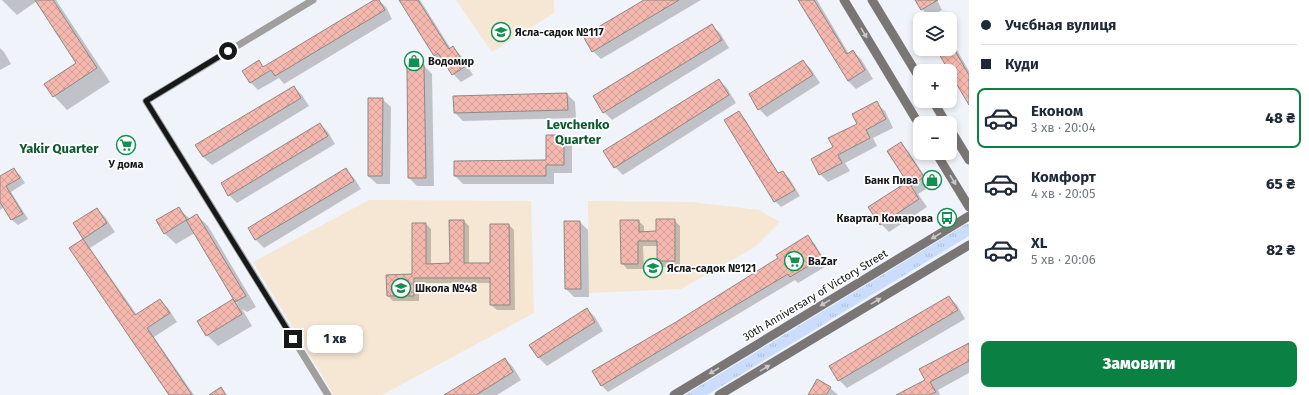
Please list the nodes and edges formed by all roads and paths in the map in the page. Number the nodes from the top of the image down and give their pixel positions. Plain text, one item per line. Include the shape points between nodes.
1 (313, 0) edge
2 (844, 0) edge
3 (872, 0) edge
4 (913, 68) edge
5 (914, 116) edge
6 (957, 140) edge
7 (940, 160) edge
8 (969, 160) edge
9 (969, 207) edge
10 (969, 216) edge
11 (969, 245) edge
12 (328, 395) edge
13 (674, 395) edge
14 (719, 395) edge

1 - 12 street via 146,101
2 -> 5 street
3 - 4 street
6 - 8 street
7 -> 9 street
10 -> 13 street, 30th Anniversary of Victory Street
14 -> 11 street

